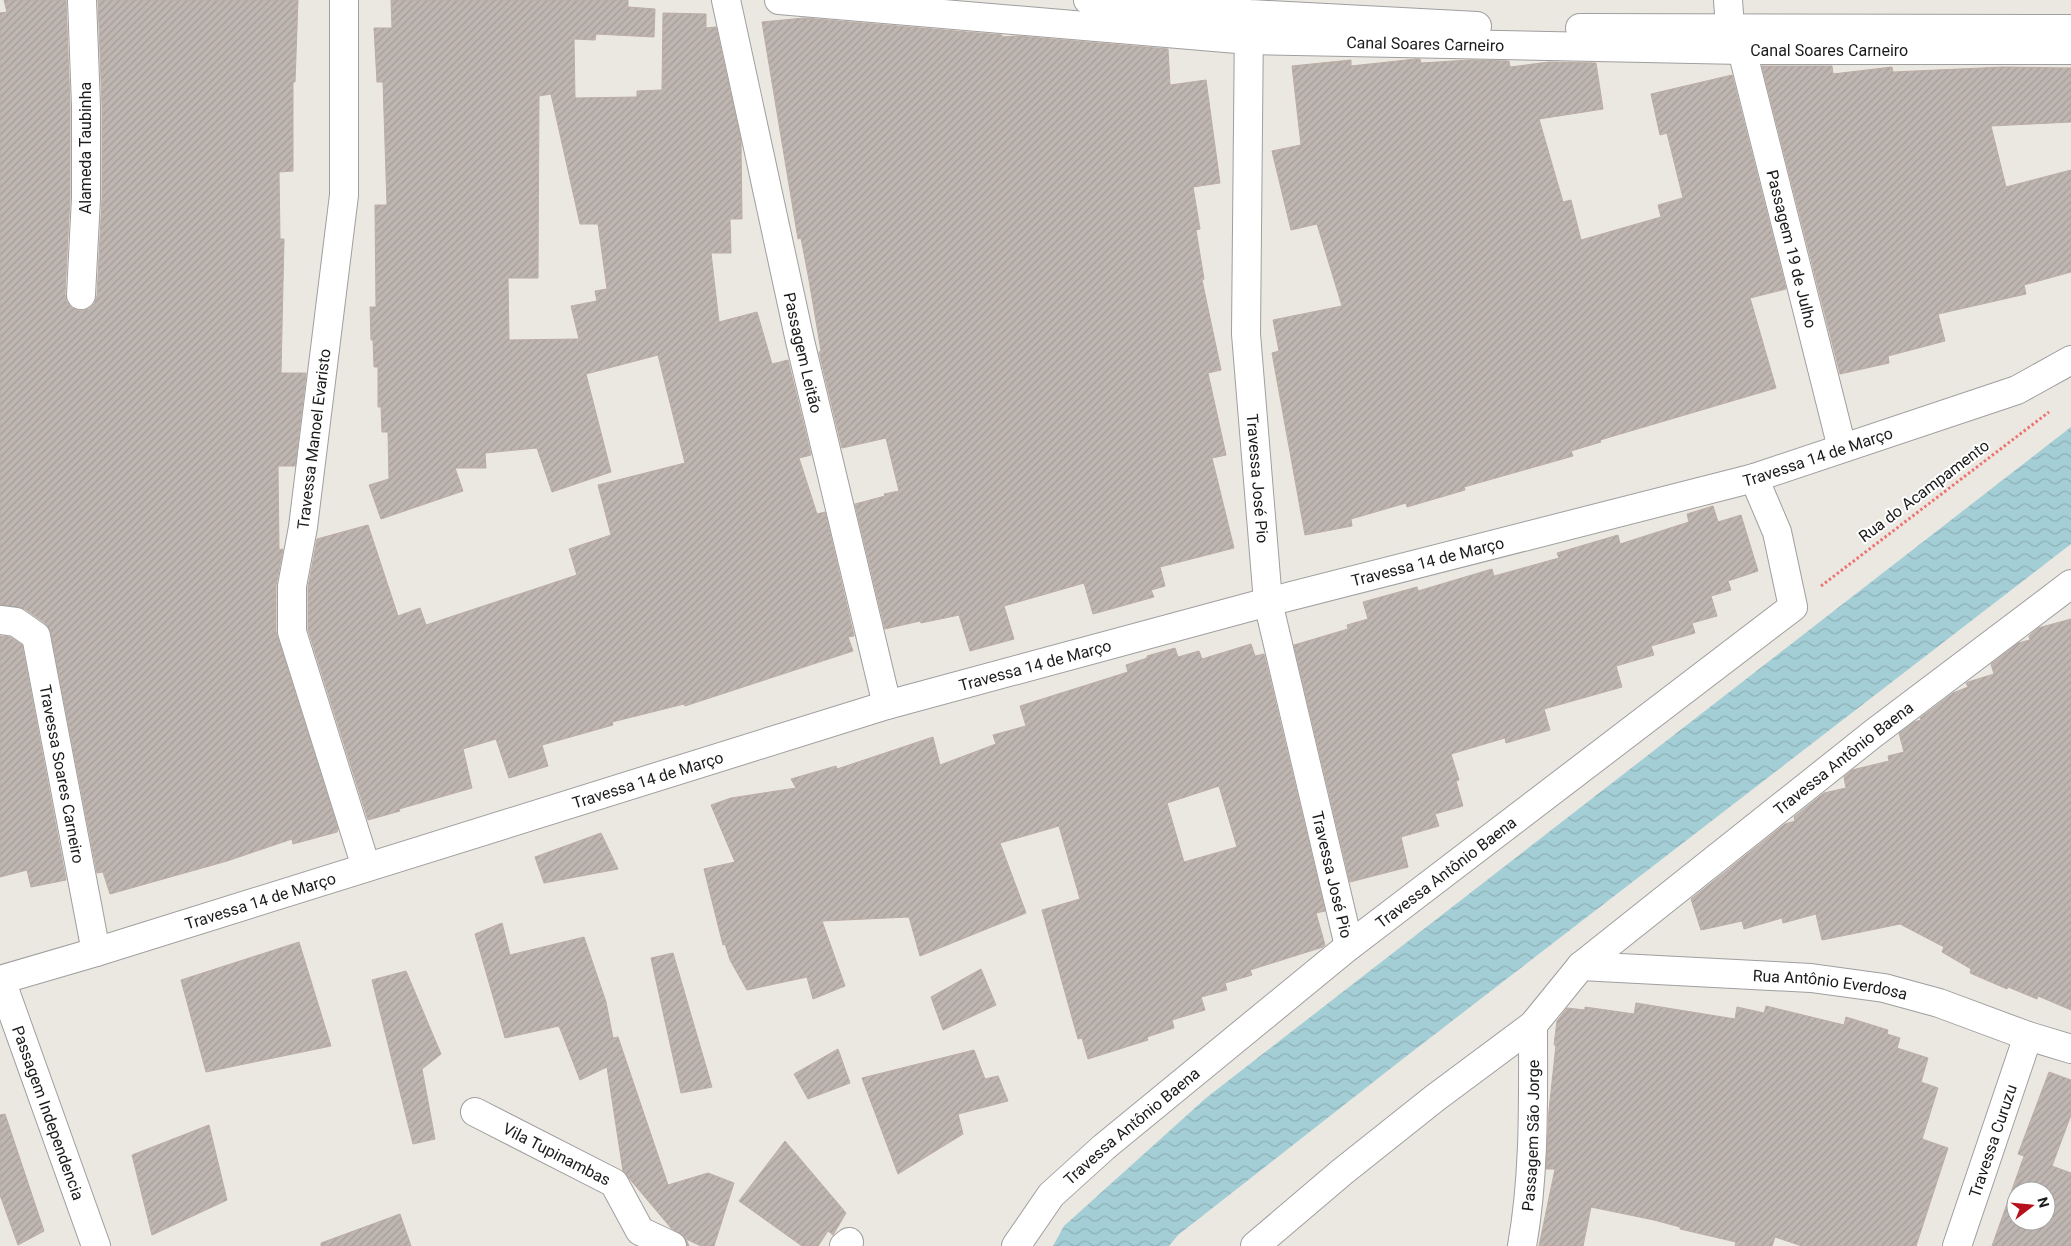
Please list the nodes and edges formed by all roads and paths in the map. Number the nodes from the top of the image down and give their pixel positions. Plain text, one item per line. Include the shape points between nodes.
1 (82, 0) edge
2 (344, 0) edge
3 (726, 0) edge
4 (780, 0) edge
5 (1088, 0) edge
6 (1728, 0) edge
7 (1249, 18) edge
8 (2071, 29) edge
9 (1736, 39) junction
10 (2071, 50) edge
11 (81, 295) dead end
12 (2071, 360) edge
13 (2056, 406) dead end
14 (1842, 448) junction
15 (1754, 478) junction
16 (2071, 584) edge
17 (1268, 602) junction
18 (1793, 607) junction
19 (0, 620) edge
20 (887, 705) junction
21 (366, 867) junction
22 (1349, 946) junction
23 (96, 952) junction
24 (1581, 966) junction
25 (1, 980) edge
26 (1533, 1025) junction
27 (2028, 1036) junction
28 (2071, 1049) edge
29 (475, 1112) dead end
30 (96, 1246) edge
31 (672, 1246) edge
32 (1016, 1246) edge
33 (1255, 1246) edge
34 (1522, 1246) edge
35 (1957, 1246) edge

1 - 11 street, Alameda Taubinha via 86,179
2 - 21 street, Travessa Manoel Evaristo via 344,195 304,527 292,586 292,632
3 - 20 street, Passagem Leitão via 800,341
4 - 7 street, Canal Soares Carneiro
5 - 7 street, Canal Soares Carneiro
6 - 9 street, Passagem 19 de Julho
7 - 9 street, Canal Soares Carneiro
7 - 17 street, Travessa José Pio via 1246,334
8 - 9 street, Canal Soares Carneiro
9 - 10 street, Canal Soares Carneiro
9 - 14 street, Passagem 19 de Julho
12 - 14 street, Travessa 14 de Março via 2017,390
13 - 18 path, Rua do Acampamento
14 - 15 street, Travessa 14 de Março
15 - 17 street, Travessa 14 de Março
15 - 18 street via 1777,532
16 - 24 street, Travessa Antônio Baena via 1874,733
17 - 20 street, Travessa 14 de Março
17 - 22 street, Travessa José Pio
18 - 22 street, Travessa Antônio Baena
19 - 23 street, Travessa Soares Carneiro via 16,622 36,636
20 - 21 street, Travessa 14 de Março
21 - 23 street, Travessa 14 de Março
22 - 32 street, Travessa Antônio Baena via 1104,1147 1052,1195
23 - 25 street, Travessa 14 de Março
24 - 26 street, Travessa Antônio Baena
24 - 27 street, Rua Antônio Everdosa via 1811,978 1884,988 1939,1003
25 - 30 street, Passagem Independencia
26 - 33 street, Travessa Antônio Baena via 1350,1165
26 - 34 street, Passagem São Jorge via 1533,1135 1528,1215
27 - 28 street, Rua Antônio Everdosa
27 - 35 street, Travessa Curuzu
29 - 31 street, Vila Tupinambas via 614,1183 640,1231

